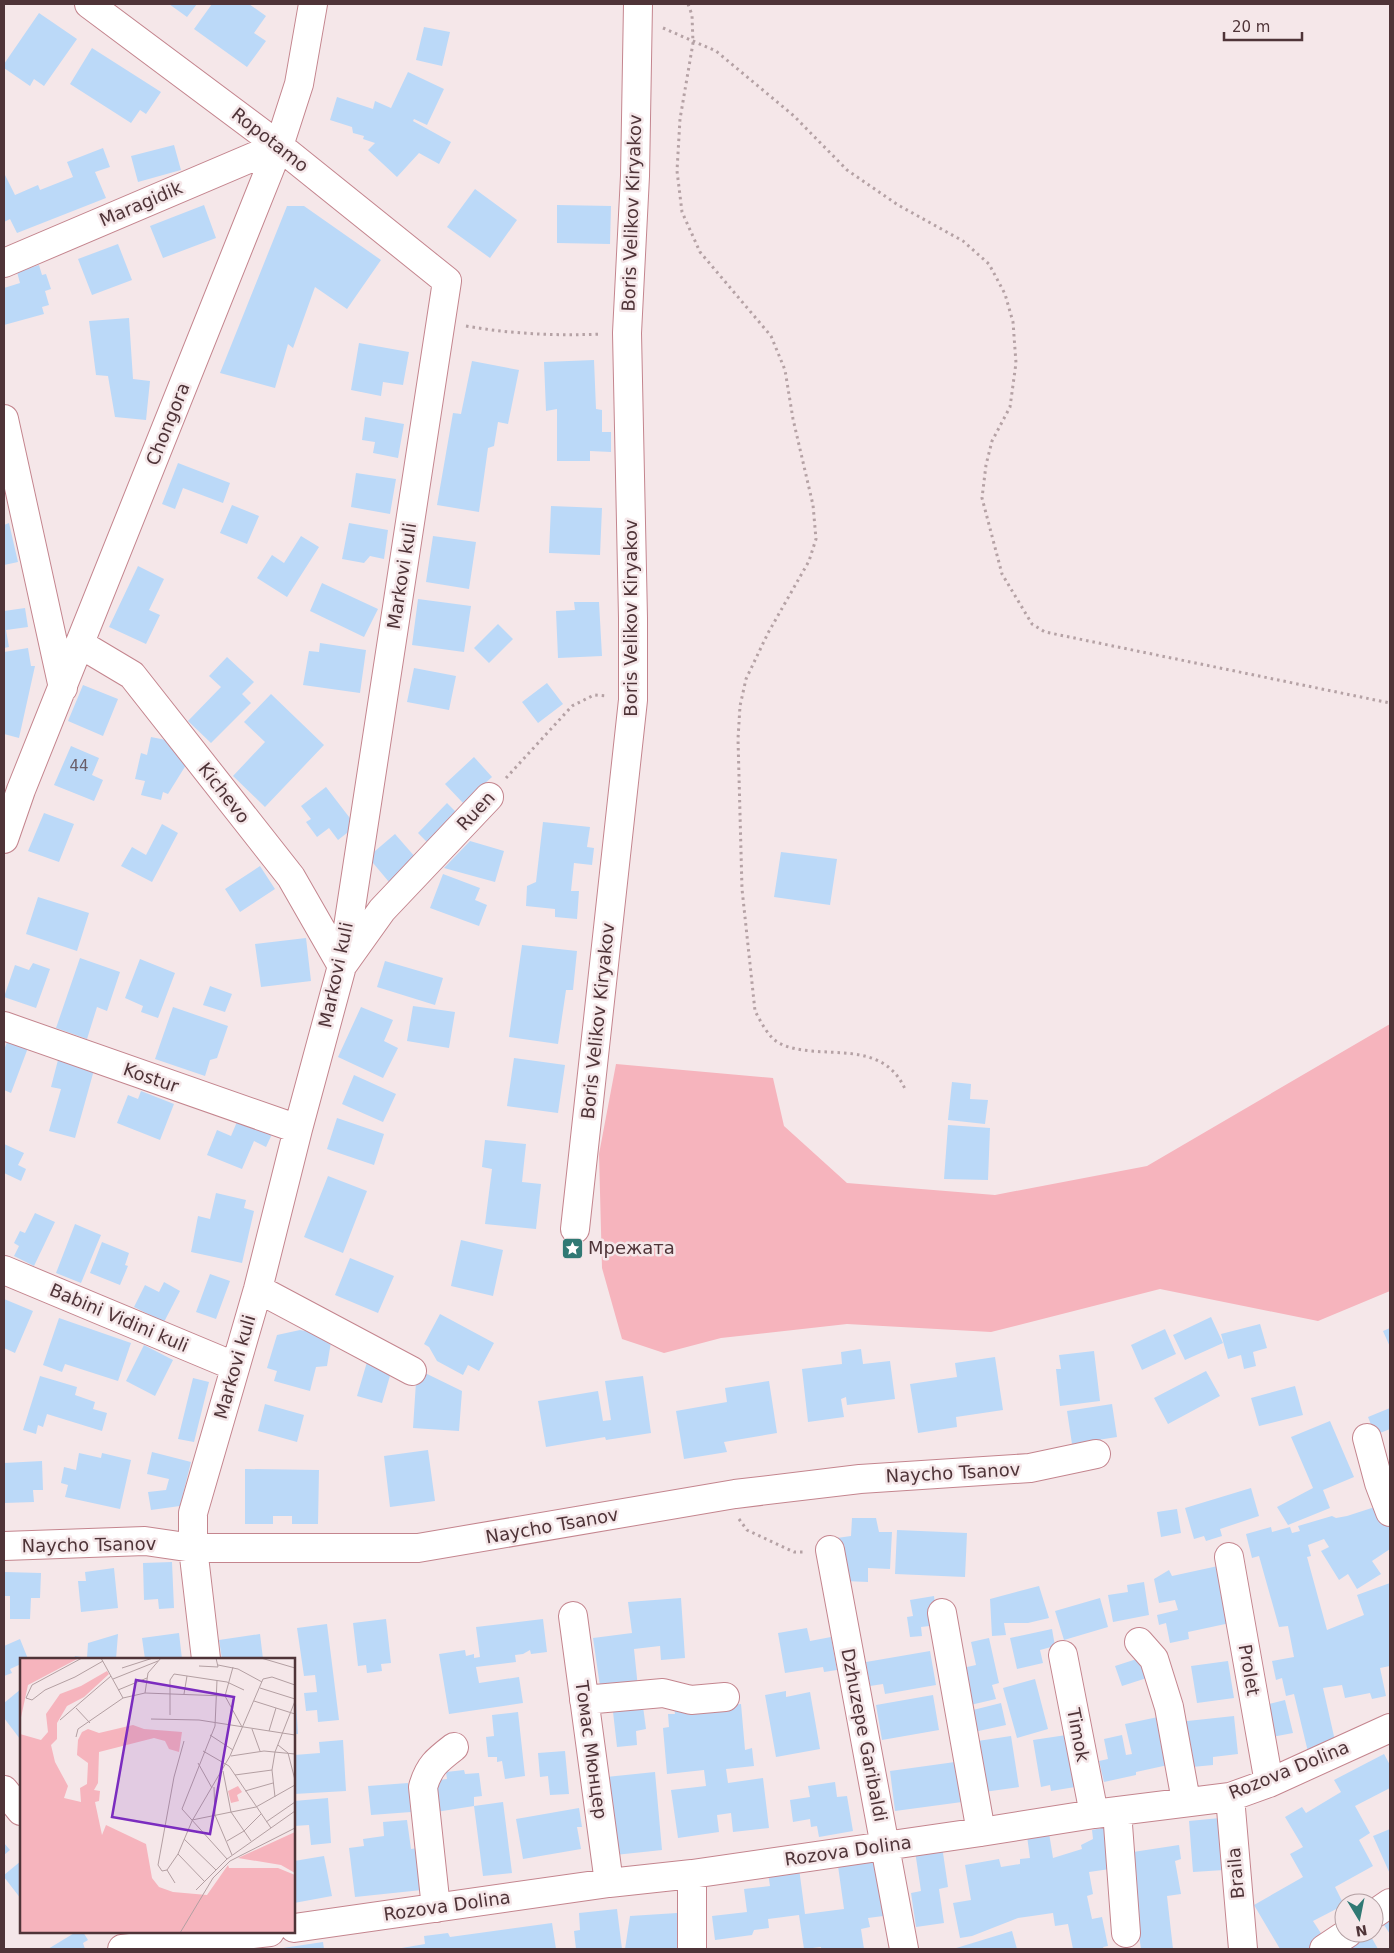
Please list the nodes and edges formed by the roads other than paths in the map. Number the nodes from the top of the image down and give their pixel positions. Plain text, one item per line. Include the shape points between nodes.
1 (89, 4) edge
2 (313, 4) edge
3 (638, 13) edge
4 (279, 146) junction
5 (4, 263) edge
6 (447, 281) joint
7 (4, 419) edge
8 (80, 644) junction
9 (63, 688) junction
10 (489, 797) road end
11 (4, 839) edge
12 (342, 966) junction
13 (4, 1026) edge
14 (298, 1129) junction
15 (575, 1229) dead end
16 (4, 1270) edge
17 (258, 1289) junction
18 (234, 1366) junction
19 (412, 1371) dead end
20 (1367, 1438) dead end
21 (1096, 1454) dead end
22 (1390, 1512) edge
23 (4, 1546) edge
24 (193, 1548) junction
25 (830, 1550) road end
26 (1229, 1557) dead end
27 (942, 1613) dead end
28 (573, 1616) dead end
29 (1140, 1642) dead end
30 (1063, 1655) dead end
31 (206, 1658) edge
32 (725, 1698) dead end
33 (584, 1700) junction
34 (1390, 1728) edge
35 (454, 1747) dead end
36 (1269, 1782) junction
37 (4, 1790) edge
38 (1230, 1797) junction
39 (1186, 1802) junction
40 (20, 1809) edge
41 (1106, 1813) junction
42 (981, 1832) junction
43 (885, 1846) junction
44 (692, 1874) junction
45 (609, 1883) junction
46 (436, 1908) junction
47 (295, 1928) edge
48 (116, 1933) edge
49 (265, 1933) edge
50 (1126, 1933) dead end
51 (238, 1939) edge
52 (122, 1949) edge
53 (692, 1949) edge
54 (904, 1949) edge
55 (1243, 1949) edge

1 - 4 street, Ropotamo
2 - 4 street, Chongora via 299,84
3 - 15 street, Boris Velikov Kiryakov via 635,176 627,334 633,700
4 - 5 street, Maragidik
4 - 6 street, Ropotamo
4 - 8 street, Chongora
6 - 12 street, Markovi kuli
7 - 9 street
8 - 9 street, Chongora
8 - 12 street, Kichevo via 132,675 291,877
9 - 11 street, Chongora
10 - 12 street, Ruen via 382,910
12 - 14 street, Markovi kuli
13 - 14 street, Kostur
14 - 17 street, Markovi kuli
16 - 18 street, Babini Vidini kuli
17 - 18 street, Markovi kuli
17 - 19 street
18 - 24 street, Markovi kuli via 194,1513
20 - 22 street
21 - 24 street, Naycho Tsanov via 1030,1468 860,1479 722,1497 418,1548
23 - 24 street, Naycho Tsanov via 145,1541
24 - 31 street, Markovi kuli
25 - 43 street, Dzhuzepe Garibaldi
26 - 36 street, Prolet
27 - 42 street
28 - 33 street, Томас Мюнцер
29 - 39 street via 1154,1659 1169,1708
30 - 41 street, Timok
32 - 33 street via 691,1700 663,1693
33 - 45 street, Томас Мюнцер
34 - 36 street, Rozova Dolina
35 - 46 street via 428,1772 424,1787
36 - 38 street, Rozova Dolina
37 - 40 street
38 - 39 street, Rozova Dolina
38 - 55 street, Braila
39 - 41 street, Rozova Dolina
41 - 42 street, Rozova Dolina
41 - 50 street, Timok
42 - 43 street, Rozova Dolina
43 - 44 street, Rozova Dolina
43 - 54 street, Dzhuzepe Garibaldi
44 - 45 street, Rozova Dolina
44 - 53 street
45 - 46 street, Rozova Dolina
46 - 47 street, Rozova Dolina
48 - 52 street
49 - 51 street
51 - 52 street

